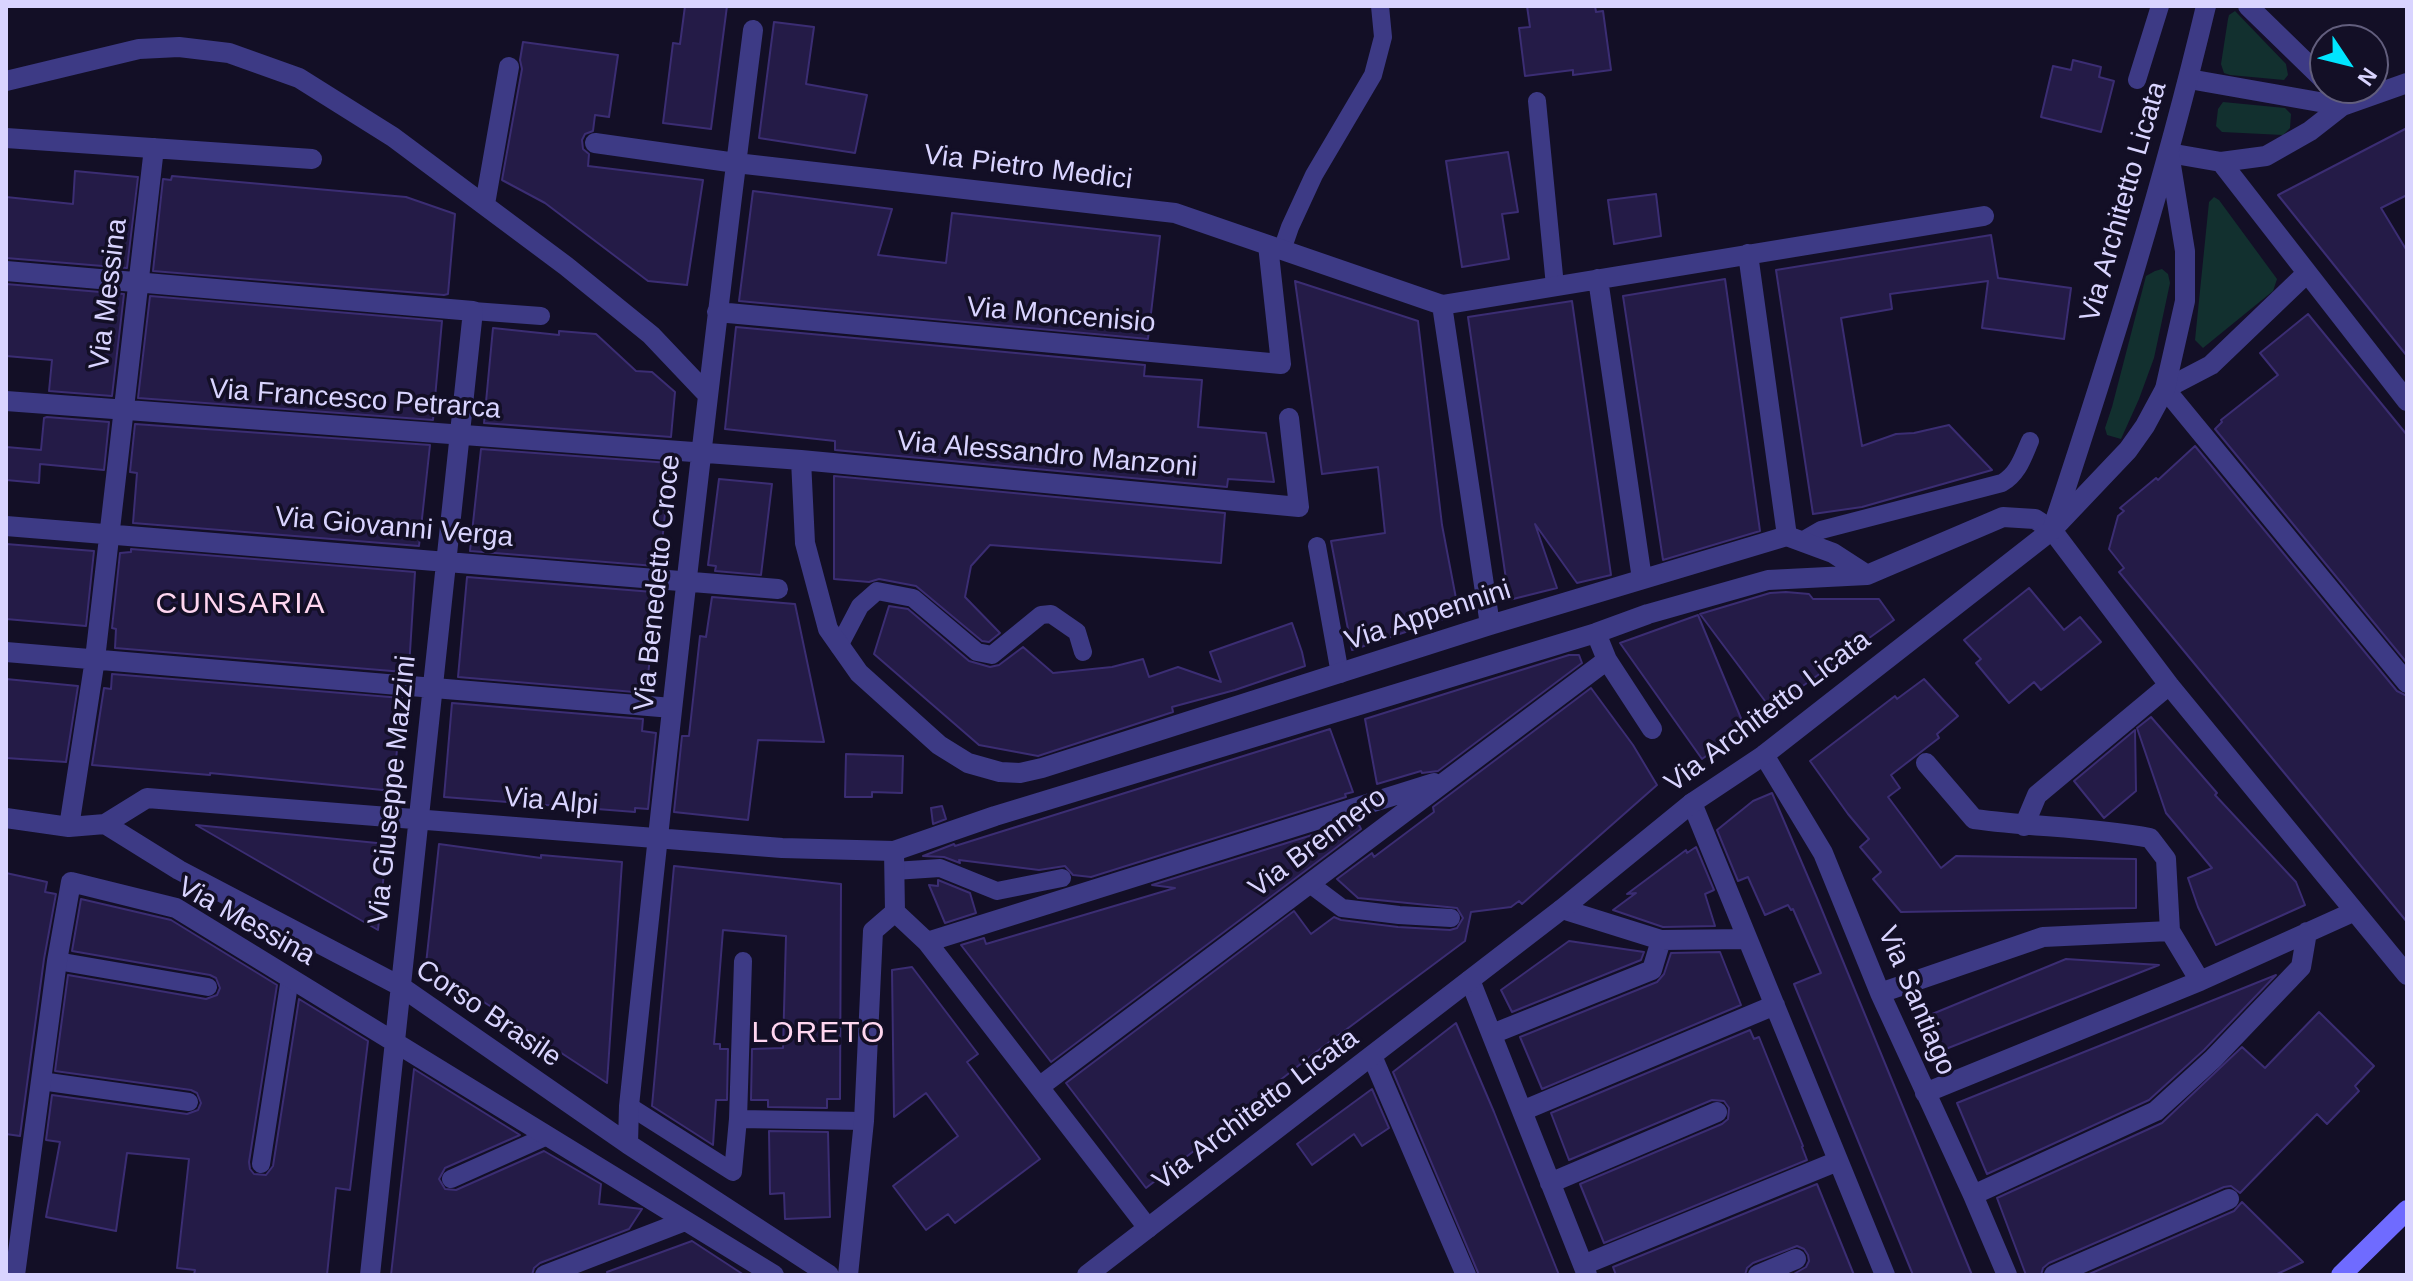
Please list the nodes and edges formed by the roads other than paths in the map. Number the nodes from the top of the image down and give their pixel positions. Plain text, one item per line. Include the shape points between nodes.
1 (1380, 6) edge
2 (2160, 6) edge
3 (2206, 6) edge
4 (2248, 6) edge
5 (753, 30) dead end
6 (2309, 65) edge
7 (509, 67) dead end
8 (2189, 79) junction
9 (2137, 80) dead end
10 (6, 81) edge
11 (2407, 83) edge
12 (1537, 101) dead end
13 (2342, 106) junction
14 (6, 138) edge
15 (595, 143) dead end
16 (154, 148) junction
17 (2169, 153) junction
18 (312, 159) dead end
19 (2221, 162) junction
20 (736, 163) junction
21 (485, 204) junction
22 (1984, 216) dead end
23 (1275, 248) junction
24 (1748, 254) junction
25 (6, 271) edge
26 (2307, 273) junction
27 (1598, 279) junction
28 (138, 282) junction
29 (1555, 286) junction
30 (1442, 305) junction
31 (473, 311) junction
32 (717, 312) junction
33 (541, 316) dead end
34 (2165, 389) junction
35 (707, 394) junction
36 (6, 401) edge
37 (2407, 401) edge
38 (124, 411) junction
39 (1289, 418) dead end
40 (460, 436) junction
41 (2030, 441) dead end
42 (700, 452) junction
43 (801, 460) junction
44 (6, 526) edge
45 (2052, 530) junction
46 (109, 534) junction
47 (1795, 539) junction
48 (1317, 546) dead end
49 (446, 560) junction
50 (1867, 575) junction
51 (1642, 579) junction
52 (686, 580) junction
53 (778, 589) dead end
54 (1490, 625) junction
55 (1596, 633) junction
56 (839, 646) junction
57 (6, 652) edge
58 (1083, 652) dead end
59 (95, 659) junction
60 (1607, 660) junction
61 (1340, 674) junction
62 (2407, 683) edge
63 (2169, 685) junction
64 (433, 688) junction
65 (672, 708) junction
66 (1652, 729) dead end
67 (1764, 755) junction
68 (1926, 763) dead end
69 (1450, 778) junction
70 (1692, 803) junction
71 (6, 818) edge
72 (418, 819) junction
73 (105, 824) junction
74 (2024, 826) junction
75 (69, 827) junction
76 (657, 838) junction
77 (894, 861) junction
78 (1062, 878) dead end
79 (1310, 884) junction
80 (1562, 909) junction
81 (895, 912) junction
82 (2353, 912) junction
83 (1451, 918) dead end
84 (2170, 931) junction
85 (2307, 932) junction
86 (1747, 939) junction
87 (1661, 940) junction
88 (927, 942) junction
89 (57, 961) junction
90 (743, 961) dead end
91 (2407, 975) edge
92 (290, 978) junction
93 (1470, 980) junction
94 (2200, 981) junction
95 (400, 986) junction
96 (208, 987) dead end
97 (1880, 993) junction
98 (1775, 1005) junction
99 (1492, 1034) junction
100 (395, 1041) junction
101 (1372, 1056) junction
102 (41, 1081) junction
103 (1039, 1087) junction
104 (1925, 1093) junction
105 (189, 1102) dead end
106 (629, 1106) junction
107 (1522, 1111) junction
108 (1717, 1112) dead end
109 (738, 1119) junction
110 (864, 1121) junction
111 (547, 1136) junction
112 (628, 1144) junction
113 (1838, 1161) junction
114 (261, 1164) dead end
115 (451, 1179) dead end
116 (1550, 1183) junction
117 (1973, 1195) junction
118 (2229, 1199) dead end
119 (2407, 1210) edge
120 (685, 1221) junction
121 (1148, 1228) junction
122 (1796, 1259) dead end
123 (1585, 1270) edge
124 (15, 1275) edge
125 (370, 1275) edge
126 (545, 1275) edge
127 (774, 1275) edge
128 (829, 1275) edge
129 (848, 1275) edge
130 (1087, 1275) edge
131 (1466, 1275) edge
132 (1758, 1275) edge
133 (1885, 1275) edge
134 (2007, 1275) edge
135 (2054, 1275) edge
136 (2341, 1275) edge

1 - 23 lane via 1383,37 1373,75
2 - 9 lane
3 - 8 street, Via Architetto Licata
4 - 6 street
5 - 20 street, Via Benedetto Croce
7 - 21 street
8 - 13 street
8 - 17 street, Via Architetto Licata
10 - 21 street via 139,49 229,53 299,78
11 - 13 street
12 - 29 lane
13 - 19 street via 2266,156
14 - 16 street
15 - 20 street, Via Pietro Medici
16 - 18 street
16 - 28 street, Via Messina
17 - 19 street
17 - 34 street via 2185,251 2185,301
17 - 45 street, Via Architetto Licata
19 - 26 street
20 - 23 street, Via Pietro Medici via 1175,213
20 - 32 street, Via Benedetto Croce
21 - 35 street via 651,335
22 - 24 street
23 - 30 street, Via Pietro Medici
23 - 32 street, Via Moncenisio via 1281,364
24 - 27 street
24 - 47 street
25 - 28 street
26 - 34 street via 2211,365
26 - 37 street
27 - 29 street
27 - 51 street
28 - 31 street
28 - 38 street, Via Messina
29 - 30 street
30 - 54 street
31 - 33 lane
31 - 40 street, Via Giuseppe Mazzini
32 - 35 street, Via Benedetto Croce
34 - 45 street via 2128,450
34 - 62 street
35 - 42 street, Via Benedetto Croce
36 - 38 street, Via Francesco Petrarca
38 - 40 street, Via Francesco Petrarca
38 - 46 street, Via Messina
39 - 43 street, Via Alessandro Manzoni via 1299,507
40 - 42 street, Via Francesco Petrarca
40 - 49 street, Via Giuseppe Mazzini
41 - 47 lane via 2018,469 2002,483
42 - 43 street, Via Alessandro Manzoni
42 - 52 street, Via Benedetto Croce
43 - 56 street via 805,543 828,629
44 - 46 street, Via Giovanni Verga
45 - 50 street via 2035,519 2003,517
45 - 63 street
45 - 67 street, Via Architetto Licata
46 - 49 street, Via Giovanni Verga
46 - 59 street, Via Messina
47 - 50 street via 1833,553
47 - 51 street, Via Appennini
48 - 61 lane
49 - 52 street, Via Giovanni Verga
49 - 64 street, Via Giuseppe Mazzini
50 - 55 street via 1768,580
51 - 54 street, Via Appennini
52 - 53 street, Via Giovanni Verga
52 - 65 street, Via Benedetto Croce
54 - 61 street, Via Appennini
55 - 60 street
55 - 77 street, Via Alpi via 995,816
56 - 58 lane via 860,606 877,591 913,598 977,652 992,655 1041,615 1051,614 1077,632
56 - 61 street, Via Appennini via 859,673 939,745 968,763 1000,772 1042,768
57 - 59 street
59 - 64 street
59 - 75 street, Via Messina
60 - 66 street
60 - 69 street, Via Brennero
63 - 74 street via 2037,795
63 - 82 street
64 - 65 street
64 - 72 street, Via Giuseppe Mazzini
65 - 76 street, Via Benedetto Croce
67 - 70 street, Via Architetto Licata
67 - 97 street, Via Santiago via 1823,853
68 - 74 street via 1974,819
69 - 79 street, Via Brennero
69 - 88 street
70 - 80 street, Via Architetto Licata
70 - 86 street
71 - 75 street
72 - 73 street, Via Alpi via 147,798
72 - 76 street, Via Alpi
72 - 95 street, Via Giuseppe Mazzini
73 - 75 street
73 - 95 street, Corso Brasile via 179,870
74 - 84 street via 2150,838 2166,859
76 - 77 street, Via Alpi
76 - 106 street, Via Benedetto Croce
77 - 78 lane via 940,868 997,891
77 - 81 street
79 - 83 lane via 1342,908
79 - 103 street, Via Brennero
80 - 87 street
80 - 93 street, Via Architetto Licata
81 - 88 street
81 - 110 street via 873,931
82 - 85 street
82 - 91 street
84 - 94 street
84 - 97 street via 2043,937
85 - 94 street
85 - 117 street via 2301,967 2156,1111
86 - 87 street
86 - 98 street
87 - 99 street via 1652,970
88 - 103 street
89 - 92 street, Via Messina via 71,882 176,908
89 - 96 lane
89 - 102 street, Via Messina
90 - 109 lane
92 - 100 street, Via Messina
92 - 114 lane
93 - 99 street
93 - 101 street, Via Architetto Licata
94 - 104 street
95 - 100 street, Via Giuseppe Mazzini
95 - 112 street, Corso Brasile
97 - 104 street, Via Santiago
98 - 107 street
98 - 113 street
99 - 107 street
100 - 111 street
100 - 125 street, Via Giuseppe Mazzini
101 - 121 street, Via Architetto Licata
101 - 131 street
102 - 105 lane
102 - 124 street, Via Messina
103 - 121 street
104 - 117 street, Via Santiago
106 - 109 lane via 733,1172
106 - 112 street, Via Benedetto Croce
107 - 116 street
108 - 116 street
109 - 110 lane
110 - 129 street
111 - 115 lane
111 - 120 street
112 - 128 street, Corso Brasile
113 - 123 street
113 - 133 street
116 - 123 street
117 - 134 street, Via Santiago
118 - 135 street
119 - 136 main road
120 - 126 street
120 - 127 street
121 - 130 street, Via Architetto Licata
122 - 132 street

